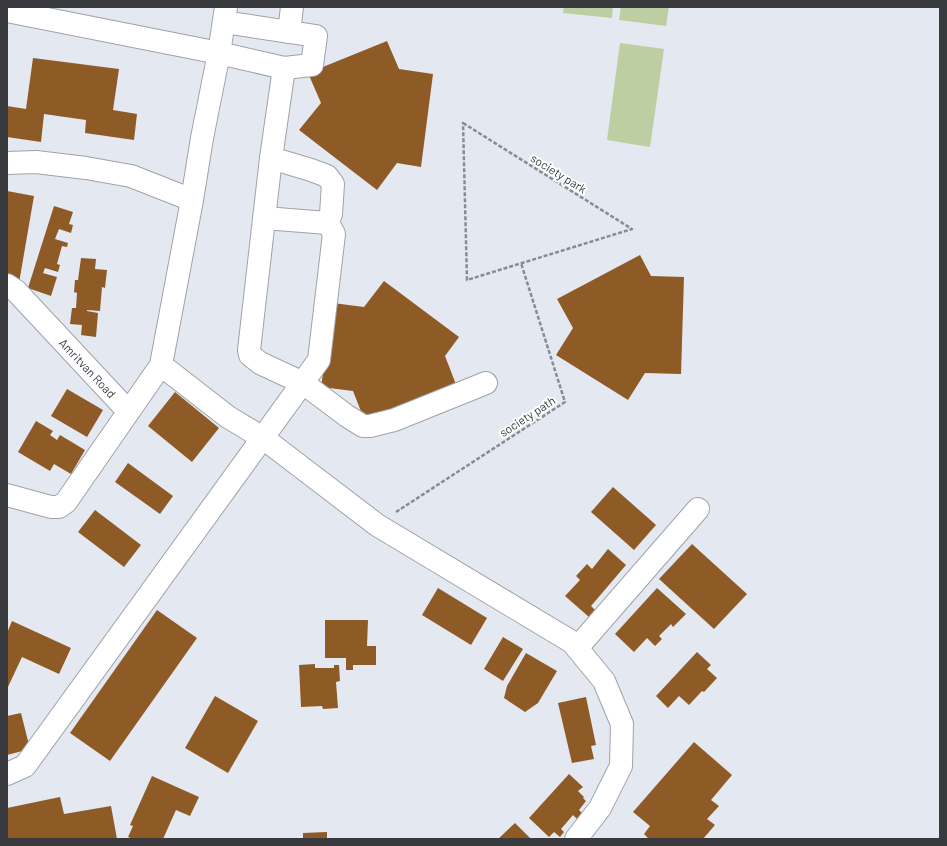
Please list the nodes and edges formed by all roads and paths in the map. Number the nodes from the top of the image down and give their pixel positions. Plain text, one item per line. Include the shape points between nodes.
1 (292, 7) edge
2 (7, 11) edge
3 (225, 14) edge
4 (288, 32) junction
5 (219, 53) junction
6 (284, 68) junction
7 (271, 158) junction
8 (7, 163) edge
9 (192, 200) junction
10 (264, 218) junction
11 (328, 223) junction
12 (522, 263) junction
13 (7, 285) edge
14 (161, 365) junction
15 (303, 383) junction
16 (486, 383) dead end
17 (128, 411) junction
18 (264, 438) junction
19 (7, 495) edge
20 (698, 510) dead end
21 (377, 524) junction
22 (576, 648) junction
23 (7, 774) edge
24 (576, 839) edge

1 - 4 street
2 - 5 street
3 - 4 street
3 - 5 street
4 - 6 street via 316,36 312,65
5 - 6 street
5 - 9 street
6 - 7 street
7 - 10 street
7 - 11 street via 311,170 330,179 333,184
8 - 9 street via 36,162 131,176
9 - 14 street
10 - 11 street
10 - 15 street via 249,352 260,363
11 - 15 street via 334,234 319,360
12 - 12 path, society park via 632,229 463,123 467,280
12 - 21 path, society path via 565,402
13 - 17 street, Amritvan Road via 16,291
14 - 17 street
14 - 18 street via 228,417
15 - 16 street via 356,422 370,426 394,420
15 - 18 street
17 - 19 street via 66,502 59,507
18 - 21 street
18 - 23 street via 25,766
20 - 22 street
21 - 22 street via 572,642
22 - 24 street via 604,681 622,724 621,766 600,808

